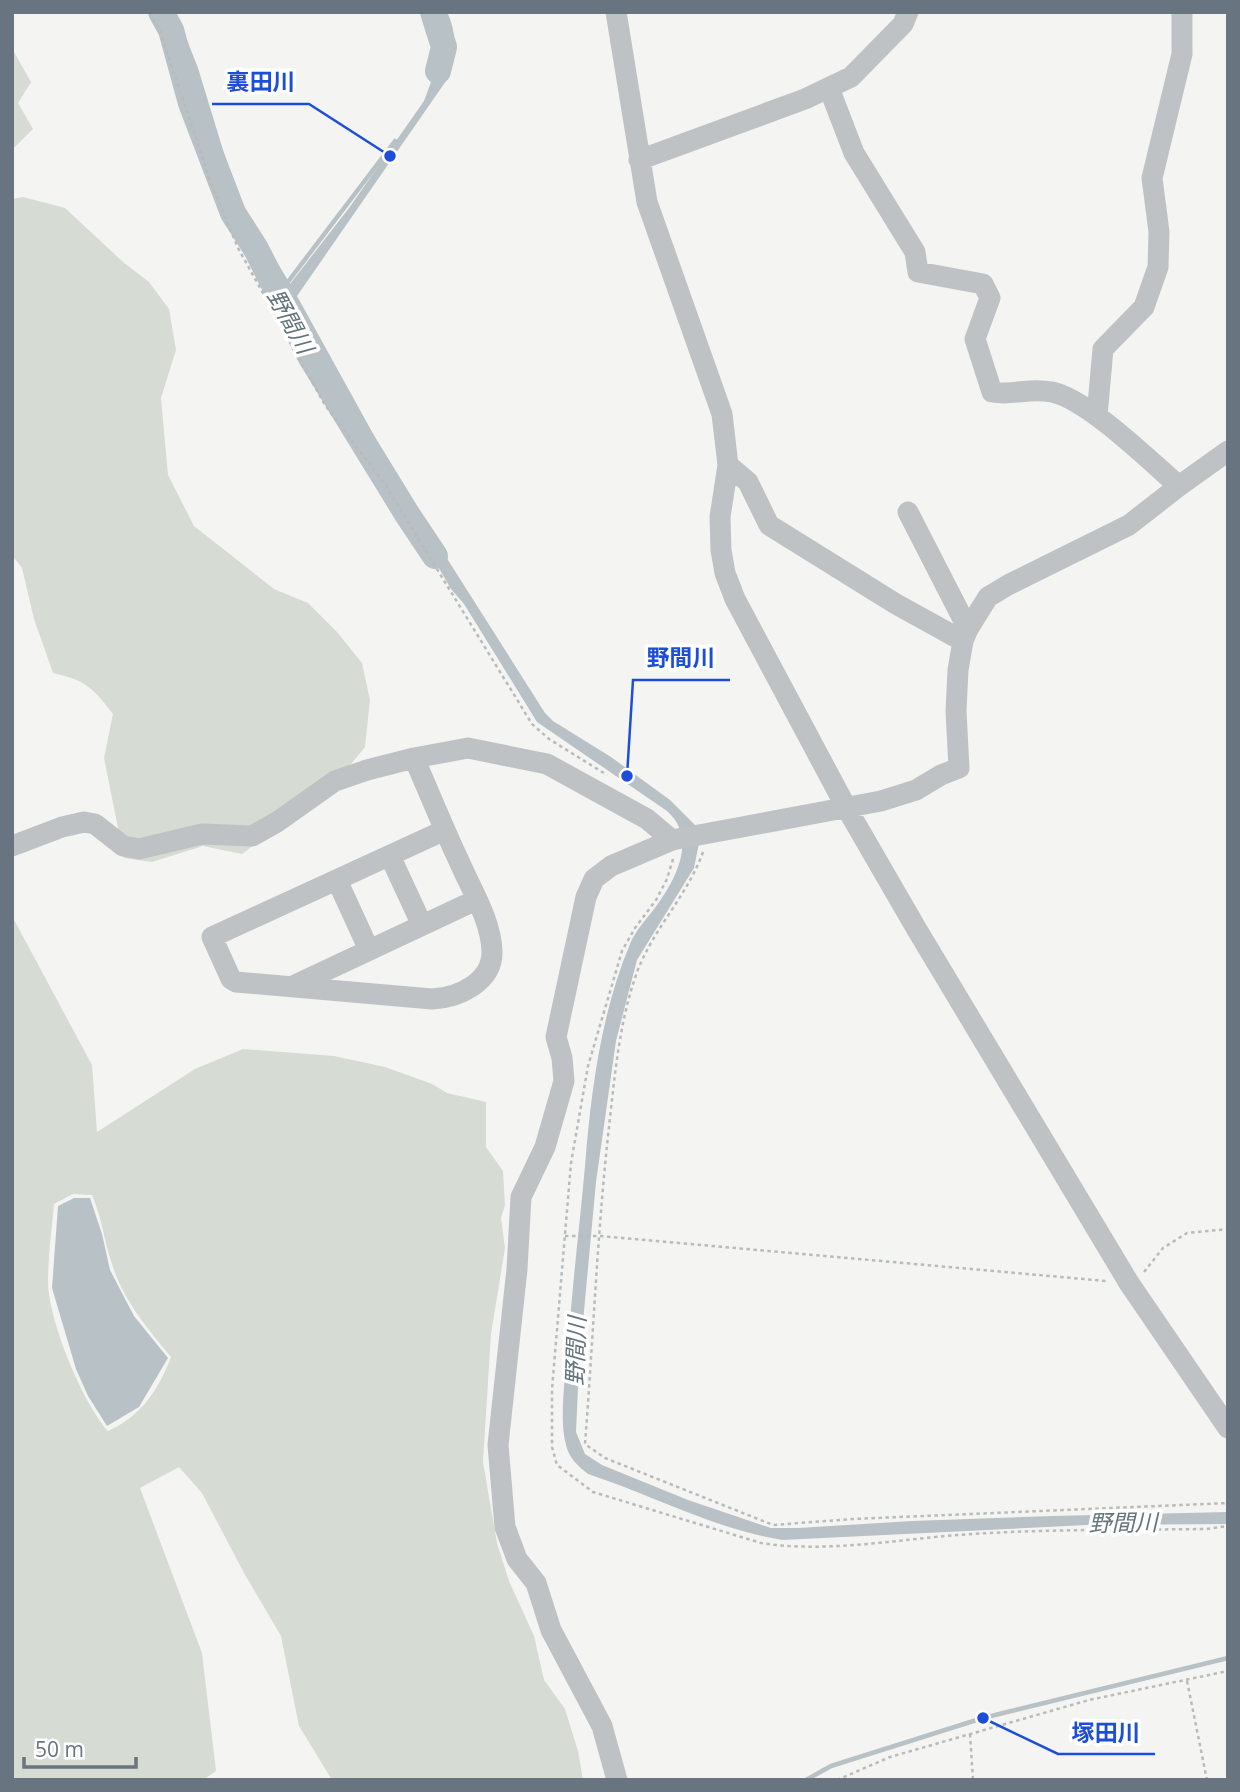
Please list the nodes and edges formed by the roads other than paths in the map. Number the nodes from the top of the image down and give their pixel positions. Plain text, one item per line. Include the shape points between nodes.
1 (616, 12) edge
2 (908, 12) edge
3 (1182, 12) edge
4 (830, 88) junction
5 (639, 160) junction
6 (1097, 416) junction
7 (1228, 451) edge
8 (728, 466) junction
9 (1179, 486) junction
10 (908, 512) dead end
11 (965, 635) junction
12 (414, 758) junction
13 (846, 807) junction
14 (445, 830) junction
15 (672, 840) junction
16 (12, 846) edge
17 (390, 856) junction
18 (337, 880) junction
19 (476, 900) junction
20 (422, 925) junction
21 (369, 950) junction
22 (291, 987) junction
23 (1228, 1427) edge
24 (617, 1780) edge

1 - 5 street
2 - 4 street via 904,24 851,77
3 - 6 street via 1182,54 1152,178 1158,268 1144,307 1103,349
4 - 5 street
4 - 6 street via 854,153 915,252 918,272 983,284 990,298 975,339 992,392 1008,395 1031,389 1055,393
5 - 8 street via 647,202 722,414
6 - 9 street
7 - 9 street
8 - 11 street via 748,482 769,525 897,604
8 - 13 street via 720,517 726,573 735,599
9 - 11 street via 1129,525 988,597
10 - 11 street
11 - 13 street via 956,711 959,768 916,790
12 - 14 street
12 - 15 street via 468,748 547,764 647,819
12 - 16 street via 335,781 252,836 202,834 139,849 123,846 95,824 84,822
13 - 15 street
13 - 23 street via 1129,1283
14 - 17 street
14 - 19 street
15 - 24 street via 611,866 594,879 586,897 556,1037 564,1081 545,1147 521,1197 498,1445 505,1527 517,1559 536,1583 551,1630 602,1726
17 - 18 street
17 - 20 street
18 - 21 street
18 - 22 street via 212,937 231,979
19 - 20 street
19 - 22 street via 492,951 491,964 469,989 432,999
20 - 21 street
21 - 22 street

